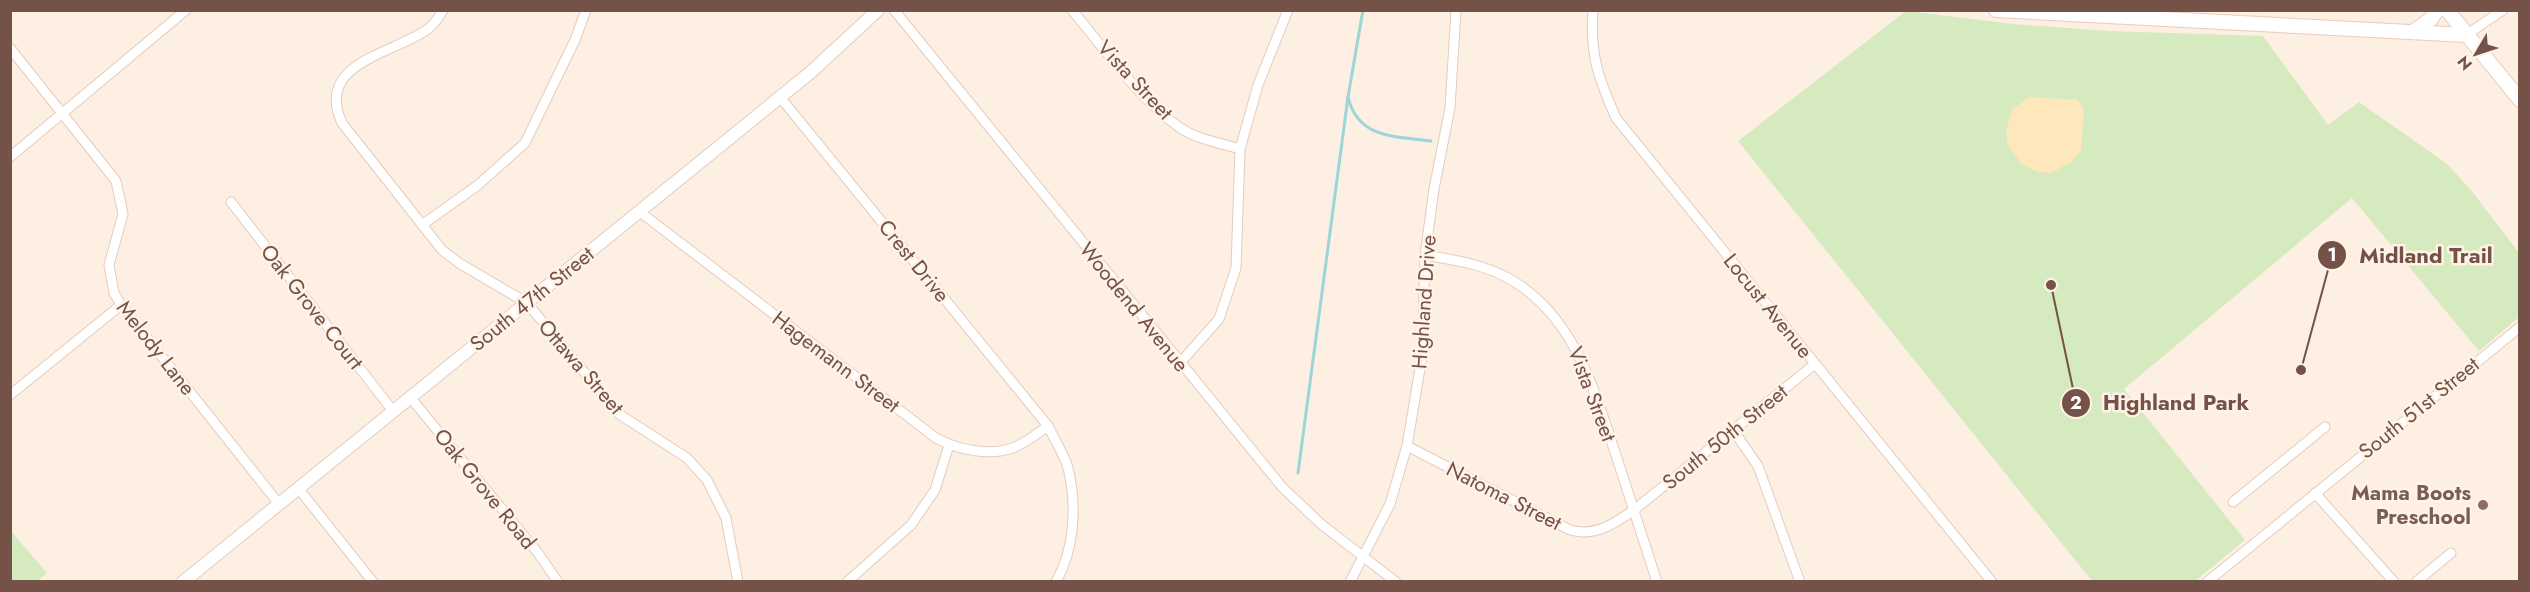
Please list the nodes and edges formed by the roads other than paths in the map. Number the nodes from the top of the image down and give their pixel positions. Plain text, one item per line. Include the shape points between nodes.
1 (186, 10) edge
2 (443, 10) edge
3 (586, 10) edge
4 (878, 10) edge
5 (894, 10) edge
6 (1072, 10) edge
7 (1288, 10) edge
8 (1456, 10) edge
9 (1593, 10) edge
10 (1996, 10) edge
11 (2437, 10) edge
12 (2447, 10) edge
13 (2503, 10) edge
14 (2072, 13) edge
15 (2212, 16) edge
16 (2415, 31) junction
17 (2466, 35) junction
18 (10, 48) edge
19 (780, 97) junction
20 (2520, 100) edge
21 (64, 114) junction
22 (1240, 149) junction
23 (10, 157) edge
24 (231, 202) dead end
25 (640, 212) junction
26 (422, 225) junction
27 (1425, 255) junction
28 (527, 303) junction
29 (121, 305) junction
30 (2520, 327) edge
31 (1180, 363) junction
32 (1815, 364) junction
33 (10, 395) edge
34 (410, 397) junction
35 (393, 411) junction
36 (1048, 426) junction
37 (2325, 428) dead end
38 (1733, 430) junction
39 (949, 445) junction
40 (1407, 446) junction
41 (298, 488) junction
42 (2315, 493) junction
43 (2233, 502) dead end
44 (279, 504) junction
45 (1634, 510) junction
46 (2451, 553) dead end
47 (1363, 557) junction
48 (183, 582) edge
49 (373, 582) edge
50 (558, 582) edge
51 (738, 582) edge
52 (847, 582) edge
53 (1056, 582) edge
54 (1350, 582) edge
55 (1396, 582) edge
56 (1657, 582) edge
57 (1800, 582) edge
58 (1992, 582) edge
59 (2206, 582) edge
60 (2394, 582) edge
61 (2416, 582) edge

1 - 21 street
2 - 26 street, Ottawa Street via 430,28 356,66 342,79 335,108 342,123
3 - 26 street via 525,143 478,185
4 - 19 street, South 47th Street
5 - 31 street, Woodend Avenue
6 - 22 street, Vista Street via 1136,86 1172,120 1196,136
7 - 22 street via 1258,85
8 - 27 street, Highland Drive via 1450,108
9 - 32 street, Locust Avenue via 1592,52 1598,78 1616,118
10 - 14 main road
11 - 16 main road
12 - 17 main road
13 - 17 street
14 - 15 main road
15 - 16 main road
16 - 17 main road
17 - 20 main road
18 - 21 street
19 - 25 street, South 47th Street
19 - 36 street, Crest Drive
21 - 23 street
21 - 29 street, Melody Lane via 107,166 119,190 123,214 109,265 114,293
22 - 31 street via 1236,268 1219,320
24 - 35 street, Oak Grove Court
25 - 28 street, South 47th Street
25 - 39 street, Hagemann Street
26 - 28 street, Ottawa Street via 459,263
27 - 40 street, Highland Drive via 1422,357
27 - 45 street, Vista Street via 1467,261 1509,278 1544,304 1570,337 1589,374
28 - 34 street, South 47th Street
28 - 51 street, Ottawa Street via 619,414 687,458 707,480 726,518
29 - 33 street
29 - 44 street, Melody Lane
30 - 42 street, South 51st Street
31 - 47 street, Woodend Avenue via 1282,487
32 - 38 street, South 50th Street
32 - 58 street, Locust Avenue
34 - 35 street, South 47th Street
34 - 50 street, Oak Grove Road
35 - 41 street, South 47th Street
36 - 39 street, Hagemann Street via 1014,447 981,452
36 - 53 street, Crest Drive via 1067,467 1073,506 1071,542
37 - 43 street
38 - 45 street, South 50th Street
38 - 57 street via 1758,466
39 - 52 street via 935,490 911,525
40 - 45 street, Natoma Street via 1570,530 1592,532 1613,525
40 - 47 street, Highland Drive via 1390,504
41 - 44 street, South 47th Street
41 - 49 street
42 - 59 street, South 51st Street
42 - 60 street
44 - 48 street, South 47th Street
45 - 56 street, Vista Street
46 - 61 street
47 - 54 street, Highland Drive
47 - 55 street, Woodend Avenue

